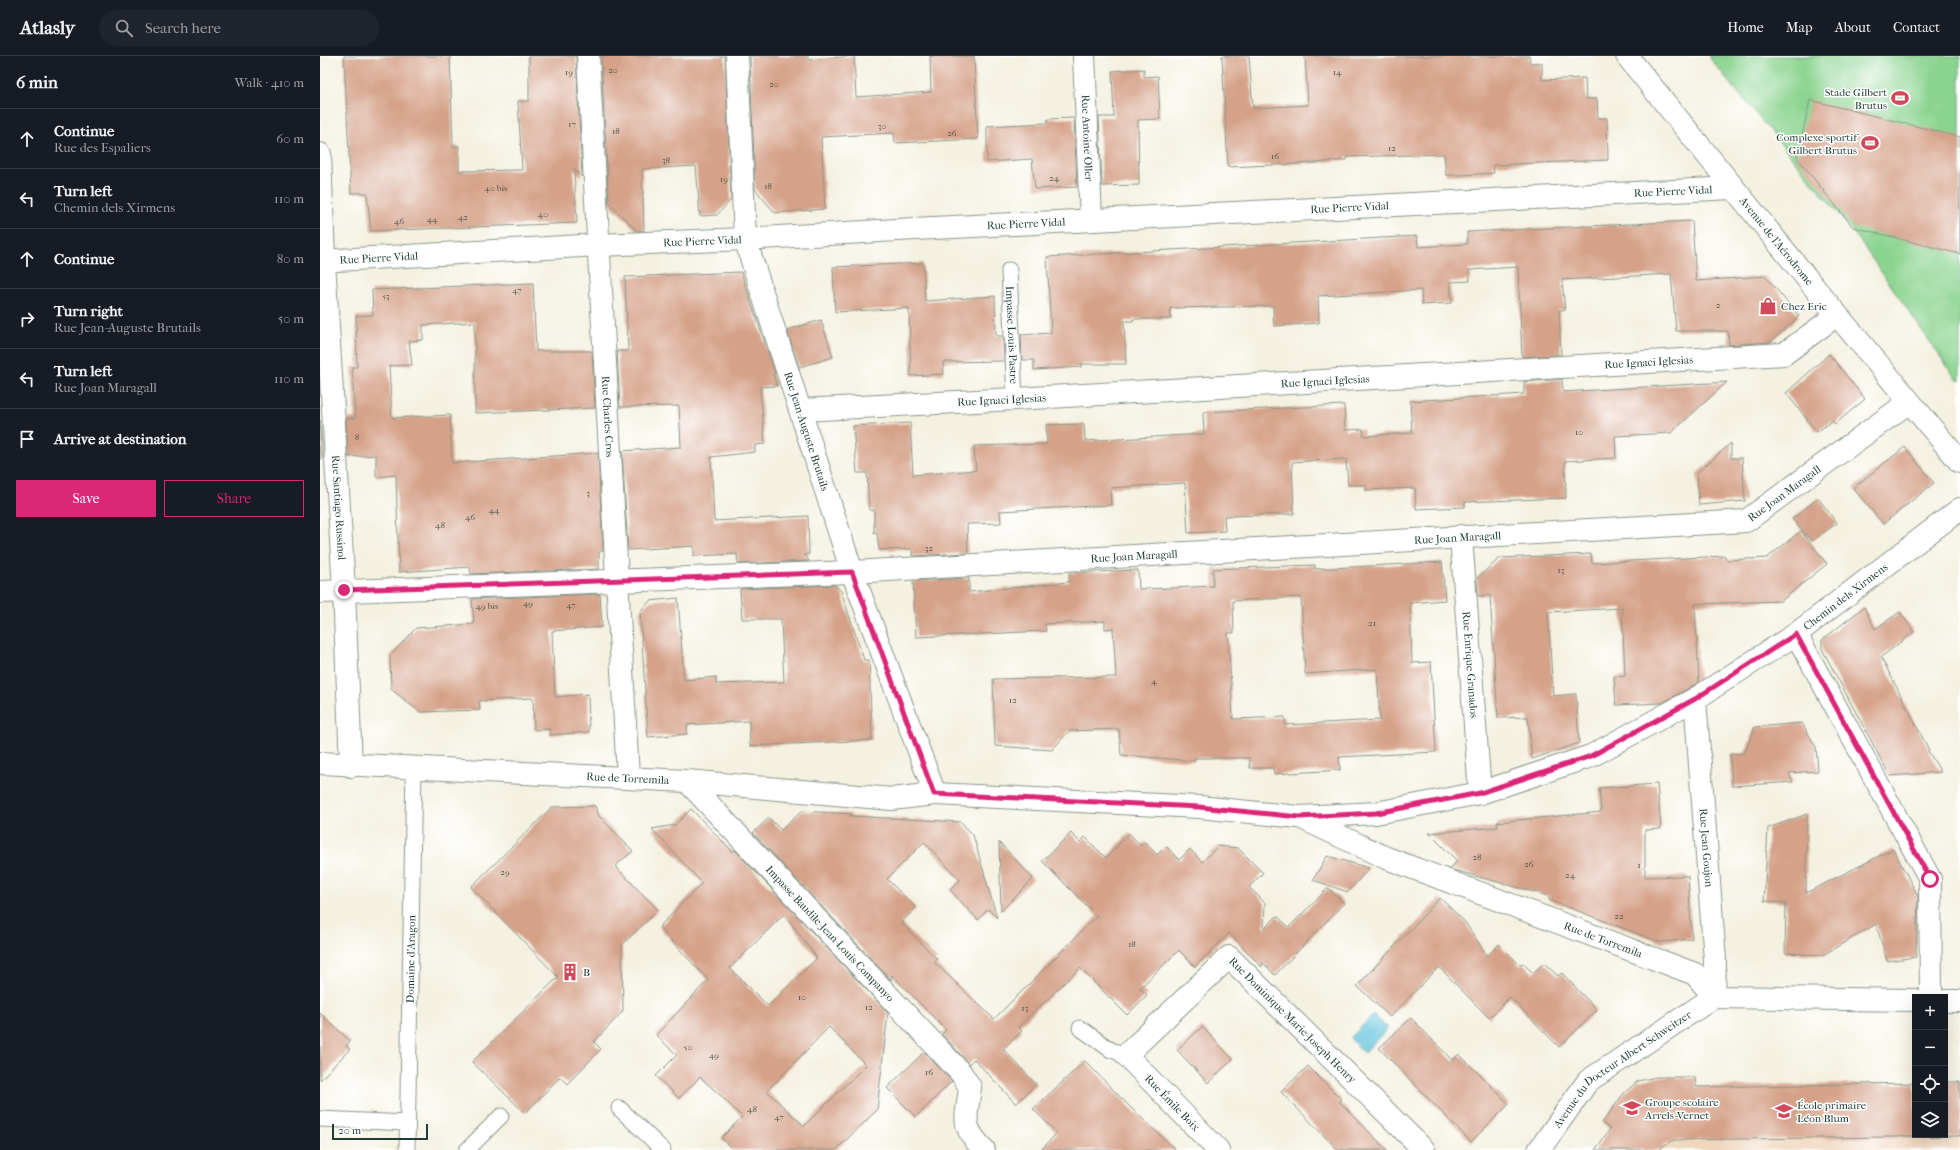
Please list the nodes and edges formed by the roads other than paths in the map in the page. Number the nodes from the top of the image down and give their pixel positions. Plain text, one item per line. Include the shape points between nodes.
1 (588, 56) edge
2 (737, 56) edge
3 (1084, 56) edge
4 (1627, 56) edge
5 (320, 154) edge
6 (1733, 188) junction
7 (1091, 220) junction
8 (746, 239) junction
9 (599, 245) junction
10 (322, 261) edge
11 (1009, 270) dead end
12 (1837, 315) junction
13 (1015, 400) junction
14 (1909, 402) junction
15 (801, 410) junction
16 (1960, 462) edge
17 (1960, 509) edge
18 (1461, 536) junction
19 (852, 572) junction
20 (618, 582) junction
21 (344, 590) junction
22 (320, 592) edge
23 (1796, 634) junction
24 (1695, 699) junction
25 (320, 763) edge
26 (351, 766) junction
27 (414, 768) junction
28 (628, 777) junction
29 (688, 781) junction
30 (1480, 793) junction
31 (934, 794) junction
32 (1299, 817) junction
33 (1932, 994) edge
34 (1714, 997) junction
35 (1912, 1000) edge
36 (1948, 1001) edge
37 (1960, 1001) edge
38 (1080, 1028) dead end
39 (1126, 1055) junction
40 (619, 1108) dead end
41 (501, 1116) dead end
42 (320, 1118) edge
43 (407, 1123) junction
44 (407, 1150) edge
45 (467, 1150) edge
46 (663, 1150) edge
47 (984, 1150) edge
48 (1218, 1150) edge
49 (1424, 1150) edge
50 (1539, 1150) edge

1 - 9 street, Rue Charles Cros
2 - 8 street, Rue Jean-Auguste Brutails
3 - 7 street, Rue Antoine Oller
4 - 6 street, Avenue de l'Aérodrome
5 - 10 street, Rue Santiago Russinol
6 - 7 street, Rue Pierre Vidal
6 - 12 street, Avenue de l'Aérodrome
7 - 8 street, Rue Pierre Vidal
8 - 9 street, Rue Pierre Vidal
8 - 15 street, Rue Jean-Auguste Brutails
9 - 10 street, Rue Pierre Vidal
9 - 20 street, Rue Charles Cros
10 - 21 street, Rue Santiago Russinol
11 - 13 lane, Impasse Louis Pastre
12 - 13 street, Rue Ignaci Iglesias via 1784,354
12 - 14 street, Avenue de l'Aérodrome
13 - 15 street, Rue Ignaci Iglesias
14 - 16 street, Avenue de l'Aérodrome
14 - 18 street, Rue Joan Maragall via 1746,521
15 - 19 street, Rue Jean-Auguste Brutails
17 - 23 street, Chemin dels Xirmens
18 - 19 street, Rue Joan Maragall
18 - 30 street, Rue Enrique Granados
19 - 20 street, Rue Joan Maragall
19 - 31 street, Rue Jean-Auguste Brutails
20 - 21 street, Rue Joan Maragall
20 - 28 street, Rue Charles Cros
21 - 22 street, Rue Joan Maragall
21 - 26 street, Rue Santiago Russinol
23 - 24 street, Chemin dels Xirmens
23 - 33 street via 1930,879
24 - 30 street, Chemin dels Xirmens via 1591,756
24 - 34 street, Rue Jean Goujon via 1715,960
25 - 26 street, Rue de Torremila
26 - 27 street, Rue de Torremila
27 - 28 street, Rue de Torremila
27 - 43 lane, Domaine d'Aragon
28 - 29 street, Rue de Torremila
29 - 31 street, Rue de Torremila via 892,799
29 - 47 street, Impasse Baudile-Jean-Louis Companyo via 961,1073 970,1087 967,1130
30 - 32 street, Chemin dels Xirmens via 1376,813
31 - 32 street, Rue de Torremila via 1199,807
32 - 34 street, Rue de Torremila via 1384,857 1696,974
34 - 35 street
34 - 50 street, Avenue du Docteur Albert Schweitzer via 1588,1081
36 - 37 street
38 - 39 lane via 1111,1050
39 - 48 street, Rue Émile Boix
39 - 49 street, Rue Dominique-Marie-Joseph Henry via 1229,957
40 - 46 lane
41 - 45 lane
42 - 43 lane
43 - 44 lane, Domaine d'Aragon

